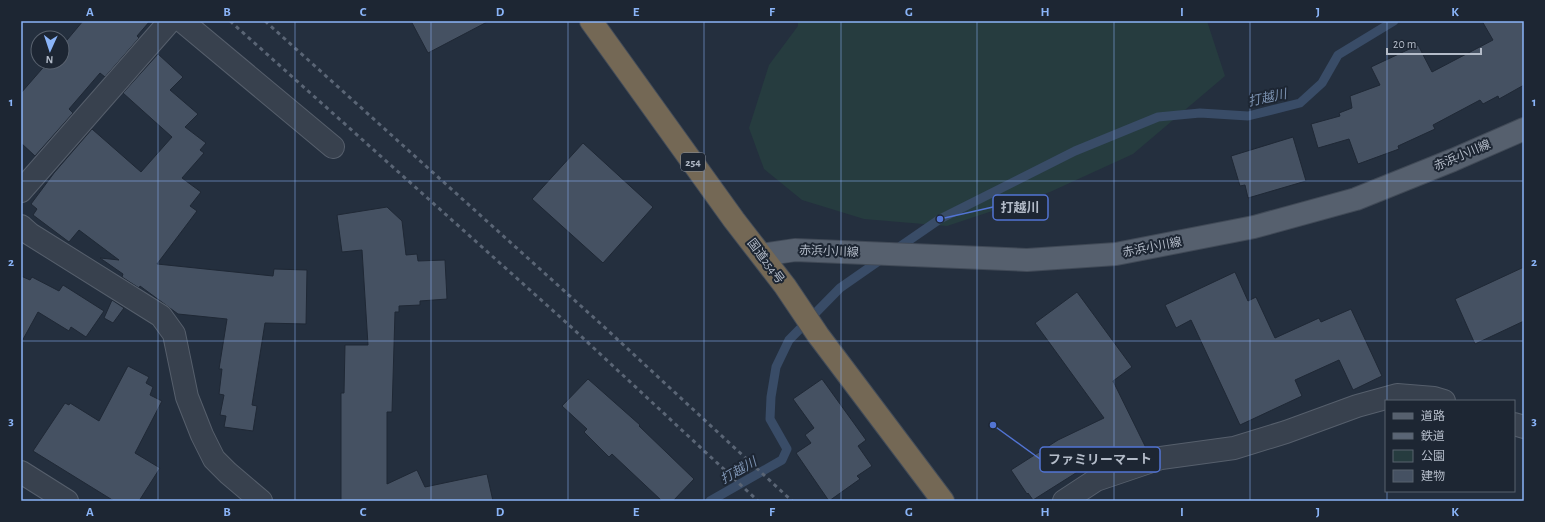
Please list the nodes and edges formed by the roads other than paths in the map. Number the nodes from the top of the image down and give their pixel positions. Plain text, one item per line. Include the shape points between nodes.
1 (170, 21) edge
2 (182, 21) edge
3 (591, 21) edge
4 (1524, 128) edge
5 (333, 147) dead end
6 (21, 191) edge
7 (21, 226) edge
8 (762, 255) junction
9 (1441, 400) edge
10 (21, 472) edge
11 (67, 501) edge
12 (261, 501) edge
13 (943, 501) edge
14 (1064, 501) edge

1 - 6 street
2 - 5 street
3 - 8 highway, 国道254号 / 254
4 - 8 main road, 赤浜小川線 via 1356,199 1254,227 1116,254 1027,260 795,250
7 - 12 street via 161,316 174,334 187,398 214,459
8 - 13 highway, 国道254号 / 254 via 818,335
9 - 14 street via 1397,395 1234,448 1161,458 1096,480
10 - 11 street

